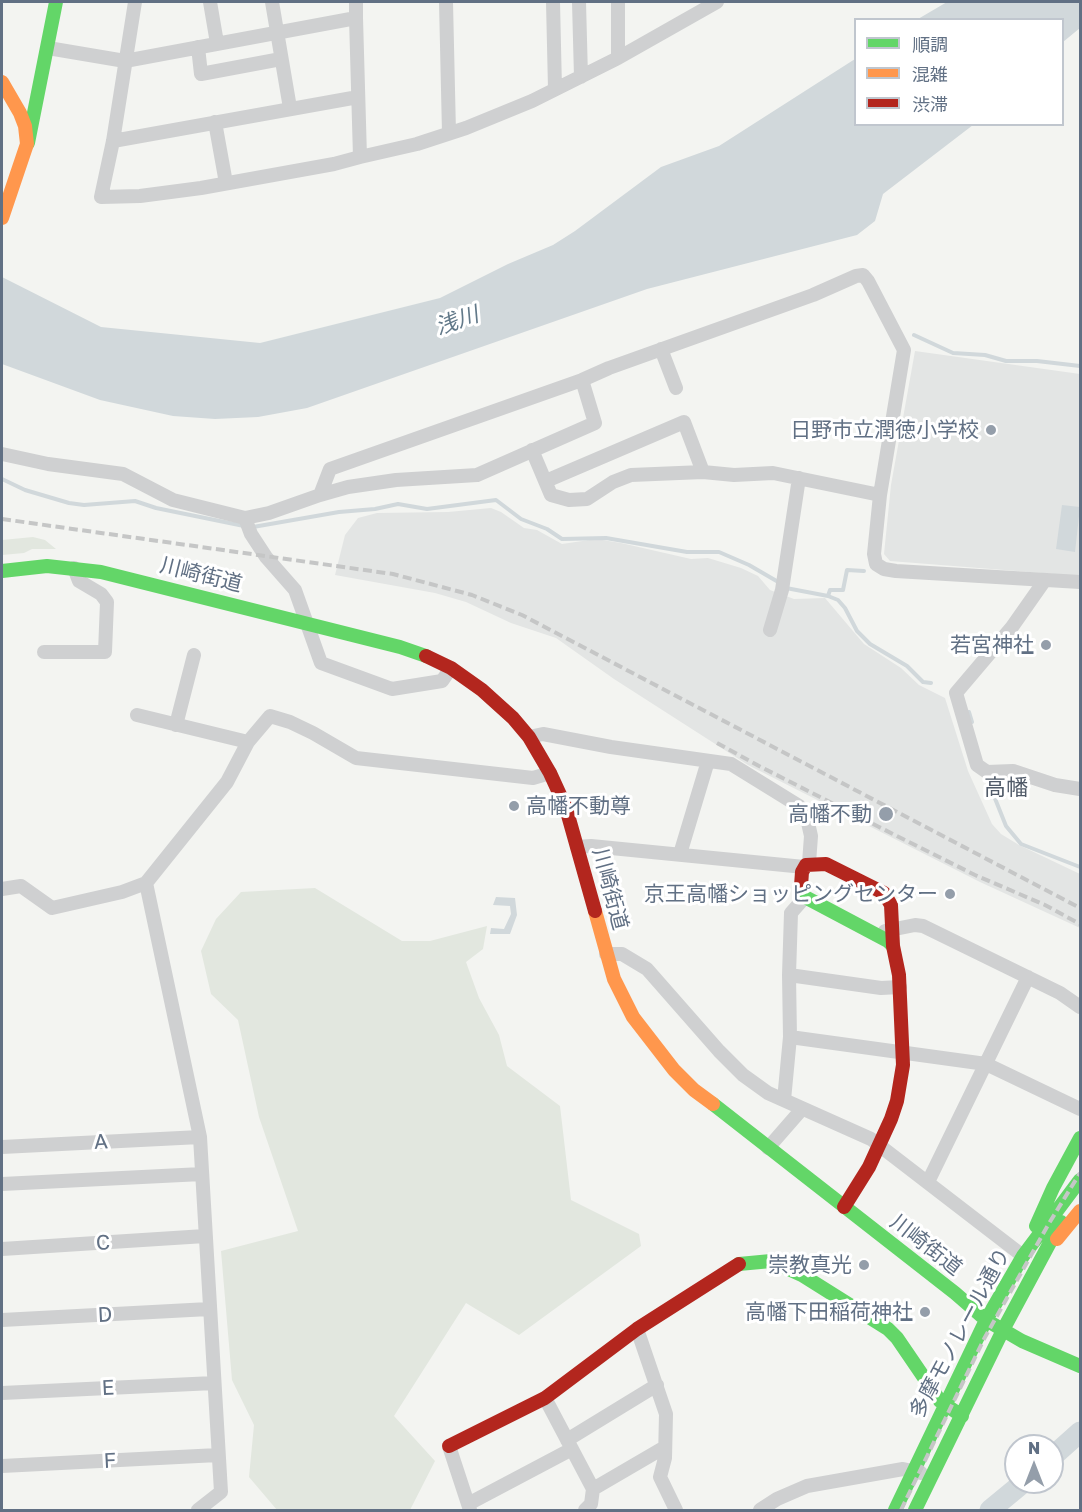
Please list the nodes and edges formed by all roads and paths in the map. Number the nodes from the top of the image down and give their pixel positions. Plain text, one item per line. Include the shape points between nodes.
1 (56, 2) edge
2 (135, 2) edge
3 (210, 2) edge
4 (272, 2) edge
5 (356, 2) edge
6 (446, 2) edge
7 (553, 2) edge
8 (579, 2) edge
9 (618, 2) edge
10 (717, 2) edge
11 (356, 18) junction
12 (278, 33) junction
13 (217, 43) junction
14 (198, 47) junction
15 (48, 48) junction
16 (618, 58) junction
17 (281, 59) junction
18 (125, 61) junction
19 (581, 77) junction
20 (2, 82) edge
21 (555, 89) junction
22 (358, 97) junction
23 (290, 108) junction
24 (215, 122) junction
25 (449, 133) junction
26 (113, 141) junction
27 (27, 144) junction
28 (360, 157) junction
29 (225, 183) junction
30 (5, 205) edge
31 (2, 218) edge
32 (662, 349) junction
33 (582, 380) junction
34 (676, 388) dead end
35 (531, 450) junction
36 (2, 454) edge
37 (703, 472) junction
38 (800, 478) junction
39 (546, 481) junction
40 (320, 495) junction
41 (880, 495) junction
42 (247, 524) junction
43 (74, 568) junction
44 (2, 571) edge
45 (1045, 580) junction
46 (1080, 582) edge
47 (307, 623) junction
48 (770, 630) dead end
49 (44, 652) dead end
50 (194, 655) dead end
51 (451, 668) junction
52 (136, 715) dead end
53 (176, 725) junction
54 (529, 737) junction
55 (248, 742) junction
56 (708, 761) junction
57 (550, 773) junction
58 (1080, 789) edge
59 (577, 847) junction
60 (680, 854) junction
61 (806, 865) junction
62 (146, 883) junction
63 (2, 889) edge
64 (805, 897) junction
65 (888, 898) junction
66 (868, 930) junction
67 (894, 931) junction
68 (893, 946) junction
69 (606, 954) junction
70 (789, 975) junction
71 (1028, 978) junction
72 (900, 987) junction
73 (1080, 1006) edge
74 (790, 1037) junction
75 (903, 1052) junction
76 (986, 1064) junction
77 (784, 1100) junction
78 (802, 1109) junction
79 (1080, 1109) edge
80 (200, 1137) junction
81 (1080, 1138) edge
82 (880, 1145) junction
83 (2, 1147) edge
84 (768, 1148) junction
85 (202, 1174) junction
86 (928, 1182) junction
87 (1079, 1182) edge
88 (2, 1184) edge
89 (844, 1207) junction
90 (1080, 1211) edge
91 (205, 1236) junction
92 (2, 1249) edge
93 (1023, 1256) junction
94 (1043, 1256) junction
95 (209, 1309) junction
96 (2, 1320) edge
97 (986, 1320) junction
98 (637, 1329) junction
99 (1003, 1330) junction
100 (1080, 1366) edge
101 (214, 1383) junction
102 (657, 1385) junction
103 (2, 1393) edge
104 (544, 1398) junction
105 (945, 1405) junction
106 (962, 1416) junction
107 (570, 1445) junction
108 (449, 1446) joint
109 (665, 1447) junction
110 (218, 1455) junction
111 (2, 1466) edge
112 (936, 1468) junction
113 (914, 1471) junction
114 (593, 1489) junction
115 (469, 1507) edge
116 (198, 1510) edge
117 (585, 1510) edge
118 (676, 1510) edge
119 (760, 1510) edge
120 (895, 1510) edge
121 (915, 1510) edge

1 - 15 main road
2 - 18 street
3 - 13 street
4 - 12 street
5 - 11 street
6 - 25 street
7 - 21 street
8 - 19 street
9 - 16 street
10 - 16 street
11 - 12 street
11 - 22 street
12 - 13 street
12 - 17 street
13 - 14 street
14 - 17 street via 201,74
14 - 18 street
15 - 18 street
15 - 27 main road
16 - 19 street
17 - 23 street
18 - 26 street
19 - 21 street
20 - 27 main road via 20,112
21 - 25 street
22 - 23 street
22 - 28 street
23 - 24 street
24 - 26 street
24 - 29 street
25 - 28 street
26 - 29 street via 101,197 140,196
27 - 30 main road
28 - 29 street
30 - 31 main road
32 - 33 street
32 - 34 street
32 - 41 street via 863,275 904,350
33 - 35 street via 595,423
33 - 40 street via 330,469
35 - 39 street
35 - 40 street via 477,475 365,484
36 - 42 street via 123,474 179,502
37 - 38 street via 773,473
37 - 39 street via 631,475 581,500 551,495
37 - 39 street via 684,422
38 - 41 street
38 - 48 street via 783,585
40 - 42 street
41 - 45 street via 874,554 879,567
42 - 47 street via 266,557 293,586
43 - 44 main road, 川崎街道 via 47,566
43 - 47 main road, 川崎街道
43 - 49 street via 79,581 107,602 105,652
45 - 46 street
45 - 58 street via 1012,627 956,693 977,765 987,772 1013,771
47 - 51 main road, 川崎街道 via 400,647
47 - 51 street via 321,663 392,689 442,681
50 - 53 street
51 - 54 main road, 川崎街道 via 495,700
52 - 53 street
53 - 55 street
54 - 56 street via 543,734
54 - 57 main road, 川崎街道
55 - 57 street via 270,716 313,733 356,758 533,778
55 - 62 street via 227,782
56 - 60 street
56 - 61 street via 731,764 800,806 811,836
57 - 59 main road, 川崎街道 via 566,808
59 - 60 street
59 - 69 main road, 川崎街道
60 - 61 street
61 - 64 main road via 801,892
61 - 65 main road via 826,864
62 - 63 street via 51,909 21,886
62 - 80 street
64 - 66 main road
64 - 70 street via 791,913
65 - 66 street via 884,919
65 - 67 main road
66 - 67 street
66 - 68 main road
67 - 68 main road
67 - 71 street via 923,926
68 - 72 main road
69 - 77 street via 622,954 647,969 743,1075
69 - 84 main road, 川崎街道 via 633,1017 668,1064 694,1090
70 - 72 street via 881,988
70 - 74 street
71 - 73 street
71 - 76 street
72 - 75 main road
74 - 75 street
74 - 77 street
75 - 76 street
75 - 82 main road via 897,1101
76 - 79 street
76 - 86 street
77 - 78 street
78 - 82 street
78 - 84 street
80 - 83 street, A
80 - 85 street
81 - 93 main road
82 - 86 street
82 - 89 main road
84 - 89 main road, 川崎街道
85 - 88 street
85 - 91 street
86 - 93 street
87 - 93 main road, 多摩モノレール通り
87 - 94 main road, 多摩モノレール通り
89 - 97 main road, 川崎街道
90 - 94 main road
91 - 92 street, C
91 - 95 street
93 - 97 main road, 多摩モノレール通り
94 - 99 main road, 多摩モノレール通り
95 - 96 street, D
95 - 101 street
97 - 99 main road, 川崎街道
97 - 105 main road, 多摩モノレール通り
98 - 102 street
98 - 104 main road
98 - 105 main road via 736,1264 771,1261 802,1275 888,1329
99 - 100 main road, 川崎街道
99 - 106 main road, 多摩モノレール通り
101 - 103 street, E
101 - 110 street
102 - 107 street
102 - 109 street via 666,1414
104 - 107 street
104 - 108 main road
105 - 106 main road
105 - 113 main road, 多摩モノレール通り
106 - 112 main road, 多摩モノレール通り
107 - 114 street
107 - 115 street
108 - 115 street
109 - 114 street
109 - 118 street via 660,1477
110 - 111 street, F
110 - 116 street via 221,1492
112 - 113 street via 929,1472
112 - 121 main road, 多摩モノレール通り
113 - 119 street via 903,1469 807,1486
113 - 120 main road, 多摩モノレール通り
114 - 117 street via 591,1504

